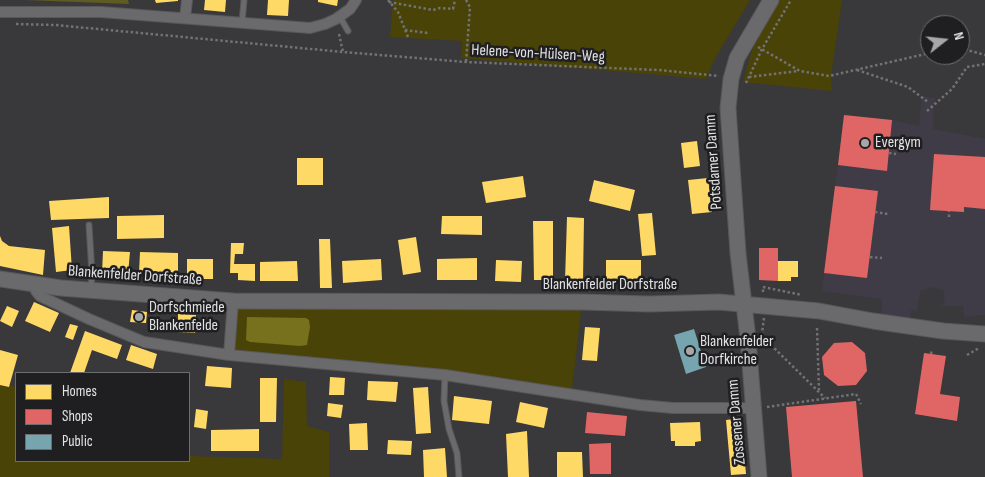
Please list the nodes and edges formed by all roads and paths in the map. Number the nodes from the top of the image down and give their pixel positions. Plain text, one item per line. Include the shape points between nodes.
1 (187, 0) edge
2 (244, 0) edge
3 (356, 0) edge
4 (455, 0) edge
5 (466, 0) edge
6 (771, 0) edge
7 (791, 0) edge
8 (389, 1) edge
9 (0, 12) edge
10 (340, 17) junction
11 (186, 18) junction
12 (242, 22) junction
13 (9, 24) dead end
14 (405, 30) junction
15 (348, 31) dead end
16 (428, 33) dead end
17 (408, 37) dead end
18 (746, 43) junction
19 (762, 49) junction
20 (970, 51) edge
21 (920, 55) edge
22 (985, 55) edge
23 (466, 62) junction
24 (985, 64) edge
25 (856, 70) junction
26 (800, 71) junction
27 (749, 77) junction
28 (739, 81) junction
29 (928, 102) dead end
30 (927, 111) dead end
31 (889, 153) dead end
32 (896, 154) dead end
33 (949, 211) dead end
34 (875, 212) dead end
35 (888, 214) dead end
36 (949, 217) dead end
37 (89, 225) dead end
38 (870, 257) dead end
39 (882, 258) dead end
40 (0, 279) edge
41 (34, 285) junction
42 (90, 290) junction
43 (233, 300) junction
44 (744, 304) junction
45 (816, 328) dead end
46 (762, 333) dead end
47 (983, 340) edge
48 (932, 349) dead end
49 (931, 354) dead end
50 (229, 355) junction
51 (968, 355) dead end
52 (445, 375) junction
53 (819, 391) junction
54 (826, 398) junction
55 (862, 404) dead end
56 (752, 408) junction
57 (459, 477) edge
58 (759, 477) edge

1 - 11 street
2 - 12 lane
3 - 10 street
4 - 8 path via 453,9 433,10
5 - 23 path via 470,8
6 - 18 main road, Potsdamer Damm
7 - 19 path
8 - 14 path via 398,12
9 - 11 street via 100,12
10 - 12 street via 310,28
10 - 15 lane
11 - 12 street
13 - 23 path, Helene-von-Hülsen-Weg via 55,25
14 - 16 path
14 - 17 path
18 - 19 path
18 - 28 main road, Potsdamer Damm via 738,58
19 - 26 path
19 - 27 path
20 - 22 path
21 - 25 path
23 - 28 path, Helene-von-Hülsen-Weg via 658,70 699,73
24 - 30 path via 967,67 952,89
25 - 26 path via 829,76
25 - 29 path via 908,87
26 - 27 path
27 - 28 path
28 - 44 main road, Potsdamer Damm via 728,108
31 - 32 path
33 - 36 path
34 - 35 path
37 - 42 lane
38 - 39 path
40 - 41 main road, Blankenfelder Dorfstraße
41 - 42 main road, Blankenfelder Dorfstraße
41 - 50 street via 40,296 144,342
42 - 43 main road, Blankenfelder Dorfstraße
43 - 44 main road, Blankenfelder Dorfstraße
43 - 50 street
44 - 47 main road, Blankenfelder Dorfstraße via 819,311
44 - 56 main road, Zossener Damm
45 - 53 path
46 - 53 path
47 - 51 path
48 - 49 path
50 - 52 street
52 - 56 street via 640,405
52 - 57 lane via 444,402 457,453
53 - 54 path
54 - 55 path via 856,394
54 - 56 path
56 - 58 main road, Zossener Damm

